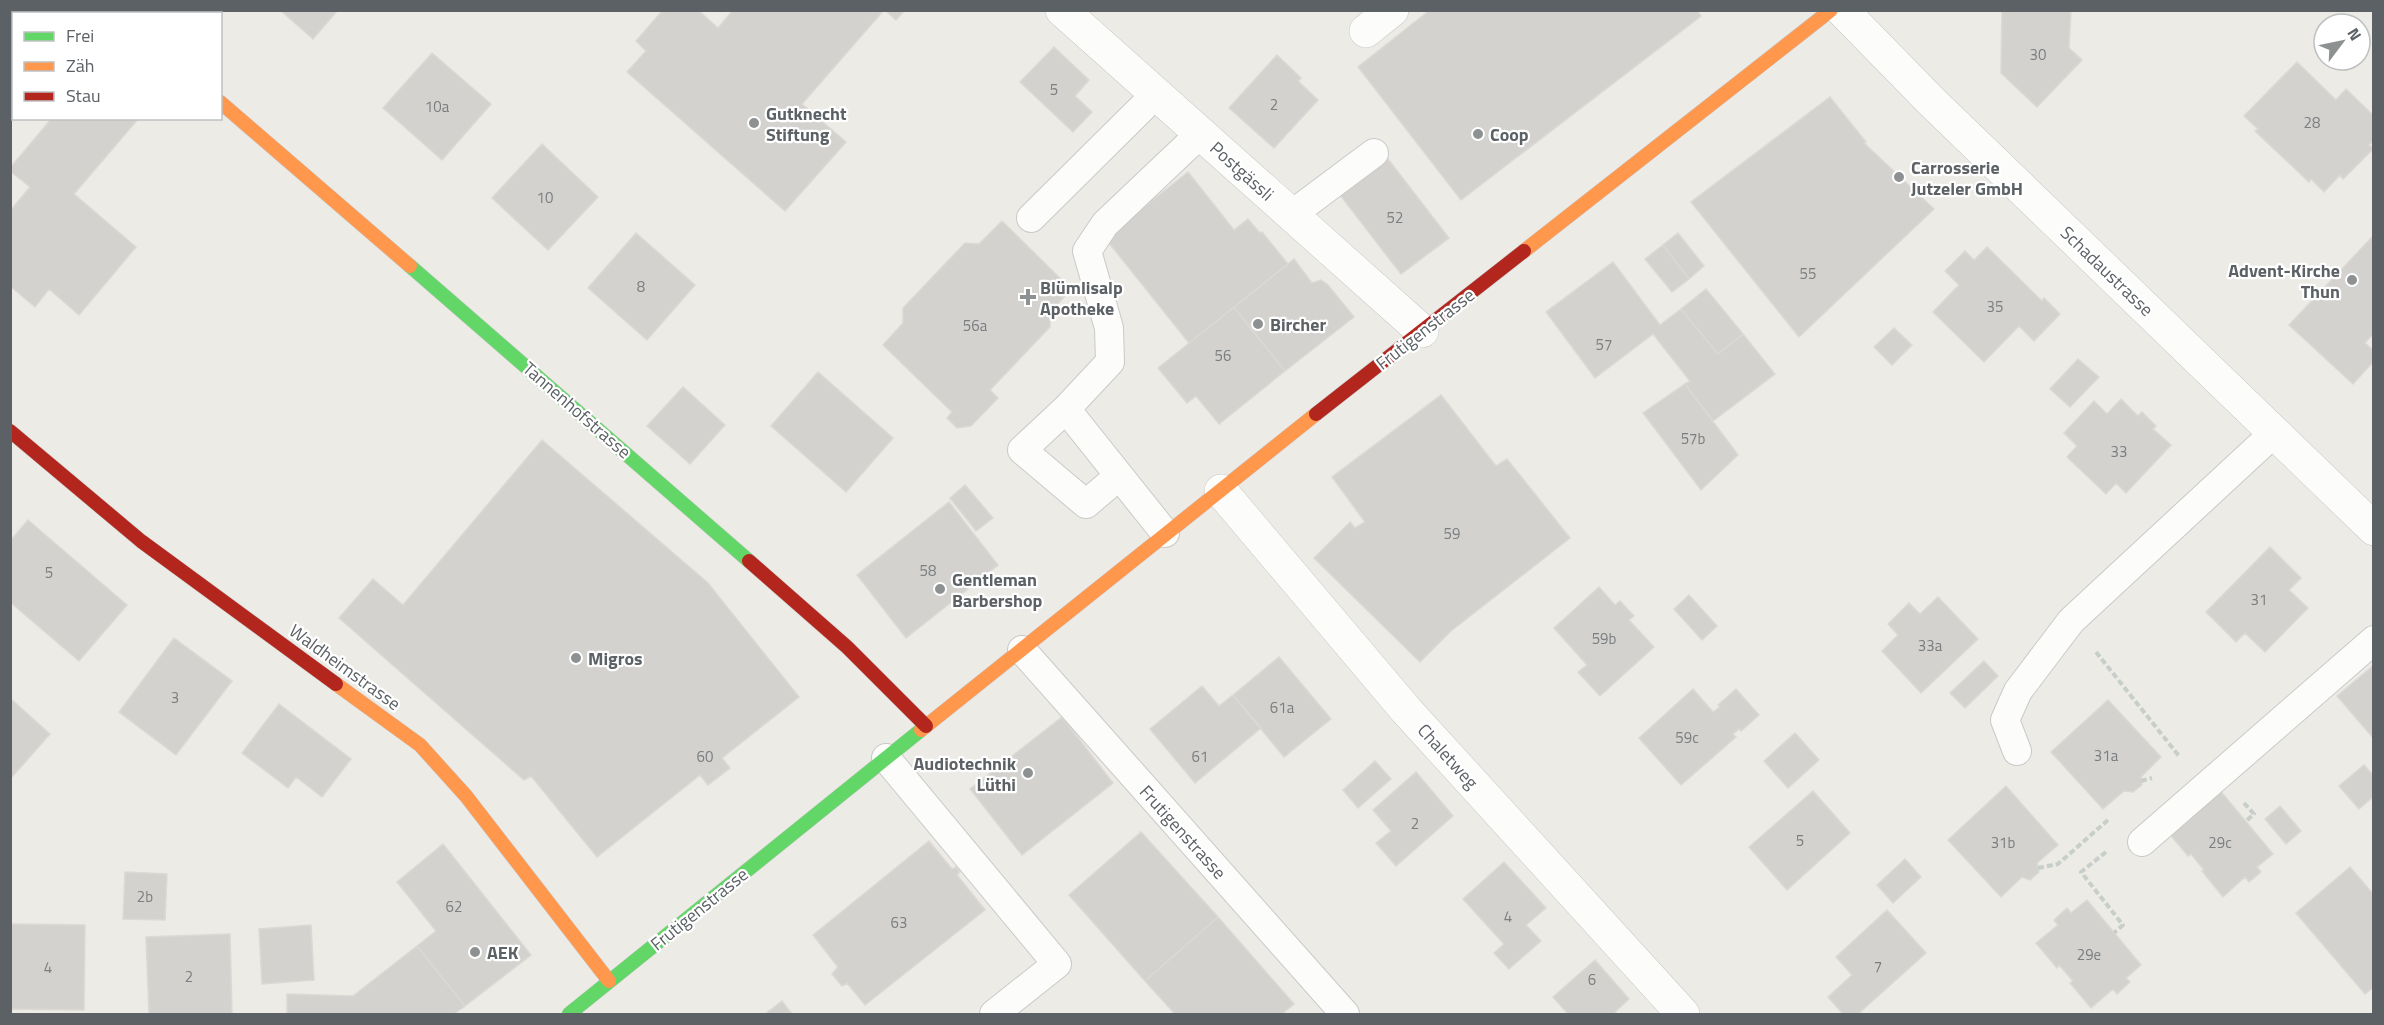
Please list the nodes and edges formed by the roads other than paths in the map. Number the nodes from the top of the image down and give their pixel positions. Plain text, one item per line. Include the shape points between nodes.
1 (1062, 10) edge
2 (1392, 10) edge
3 (1832, 10) edge
4 (1842, 10) edge
5 (1366, 31) dead end
6 (1156, 94) junction
7 (222, 104) edge
8 (1200, 134) junction
9 (1374, 153) dead end
10 (1291, 215) junction
11 (1031, 218) dead end
12 (1422, 331) junction
13 (1066, 409) junction
14 (10, 432) edge
15 (2275, 432) junction
16 (1119, 476) junction
17 (1221, 491) junction
18 (2373, 530) edge
19 (1165, 533) junction
20 (2373, 640) edge
21 (1022, 650) junction
22 (926, 726) junction
23 (2017, 751) dead end
24 (886, 758) junction
25 (2142, 842) dead end
26 (609, 981) junction
27 (570, 1014) edge
28 (994, 1014) edge
29 (1345, 1014) edge
30 (1683, 1014) edge

1 - 6 street, Postgässli
2 - 5 street
3 - 12 street, Frutigenstrasse
4 - 15 street, Schadaustrasse via 1939,109
6 - 8 street, Postgässli
6 - 11 lane
7 - 22 street, Tannenhofstrasse via 847,647
8 - 10 street, Postgässli
8 - 13 lane via 1106,224 1087,251 1109,328 1110,362
9 - 10 lane
10 - 12 street, Postgässli
12 - 17 street, Frutigenstrasse
13 - 16 lane
13 - 16 lane via 1022,450 1086,504
14 - 26 street, Waldheimstrasse via 141,541 420,745 466,796
15 - 18 street, Schadaustrasse
15 - 23 lane via 2072,621 2018,691 2005,720
16 - 19 lane
17 - 19 street, Frutigenstrasse
17 - 30 street, Chaletweg via 1406,710
19 - 21 street, Frutigenstrasse
20 - 25 lane
21 - 22 street, Frutigenstrasse
21 - 29 lane, Frutigenstrasse
22 - 24 street, Frutigenstrasse
24 - 26 street, Frutigenstrasse
24 - 28 lane via 1057,964
26 - 27 street, Frutigenstrasse

